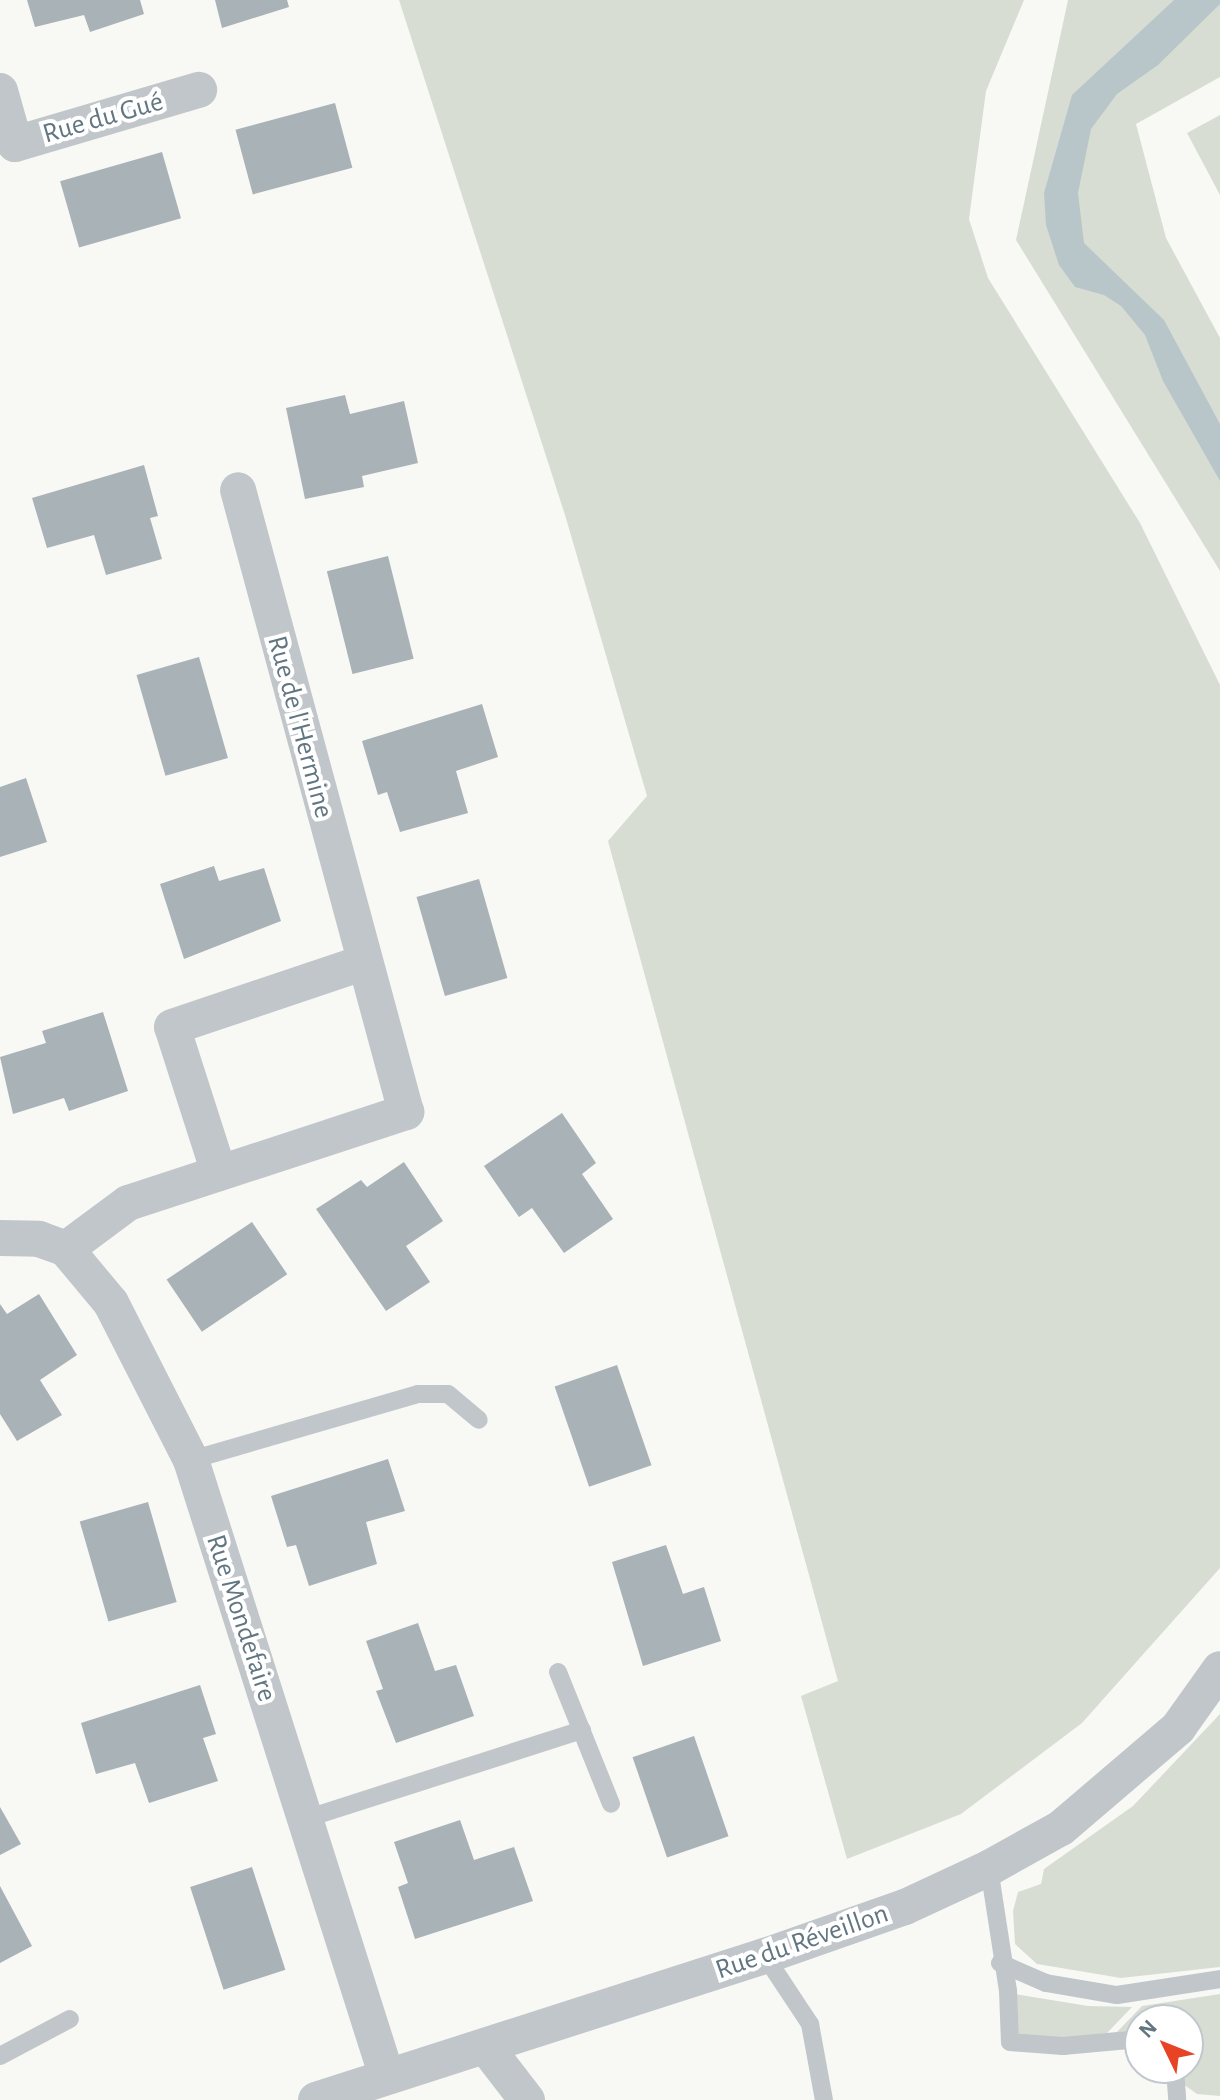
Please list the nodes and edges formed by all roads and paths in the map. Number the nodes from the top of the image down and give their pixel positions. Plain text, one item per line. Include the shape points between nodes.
1 (199, 90) dead end
2 (0, 91) edge
3 (238, 490) dead end
4 (362, 963) junction
5 (219, 1173) junction
6 (0, 1238) edge
7 (66, 1249) junction
8 (479, 1420) dead end
9 (191, 1460) junction
10 (1220, 1669) edge
11 (558, 1672) dead end
12 (582, 1730) junction
13 (611, 1804) dead end
14 (305, 1819) junction
15 (989, 1868) junction
16 (765, 1956) junction
17 (1000, 1963) junction
18 (1220, 1979) edge
19 (70, 2019) dead end
20 (1124, 2040) edge
21 (486, 2047) junction
22 (0, 2056) edge
23 (387, 2077) junction
24 (316, 2100) edge
25 (527, 2100) edge
26 (824, 2100) edge

1 - 2 street, Rue du Gué via 15,144
3 - 4 street, Rue de l'Hermine
4 - 5 street, Rue de l'Hermine via 406,1112
4 - 5 street via 172,1027
5 - 7 street, Rue de l'Hermine via 128,1203
6 - 7 street via 39,1239
7 - 9 street, Rue Mondefaire via 111,1303
8 - 9 lane via 448,1394 418,1394
9 - 14 street, Rue Mondefaire
10 - 15 street, Rue du Réveillon via 1166,1738 1061,1828
11 - 12 lane
12 - 13 lane
12 - 14 lane
14 - 23 street, Rue Mondefaire
15 - 16 street, Rue du Réveillon via 905,1907
15 - 17 lane
16 - 21 street, Rue du Réveillon
16 - 26 lane via 810,2024
17 - 18 lane via 1046,1983 1117,1995
17 - 20 lane via 1008,1991 1010,2042 1063,2046
19 - 22 lane
21 - 23 street, Rue du Réveillon
21 - 25 street
23 - 24 street, Rue du Réveillon

